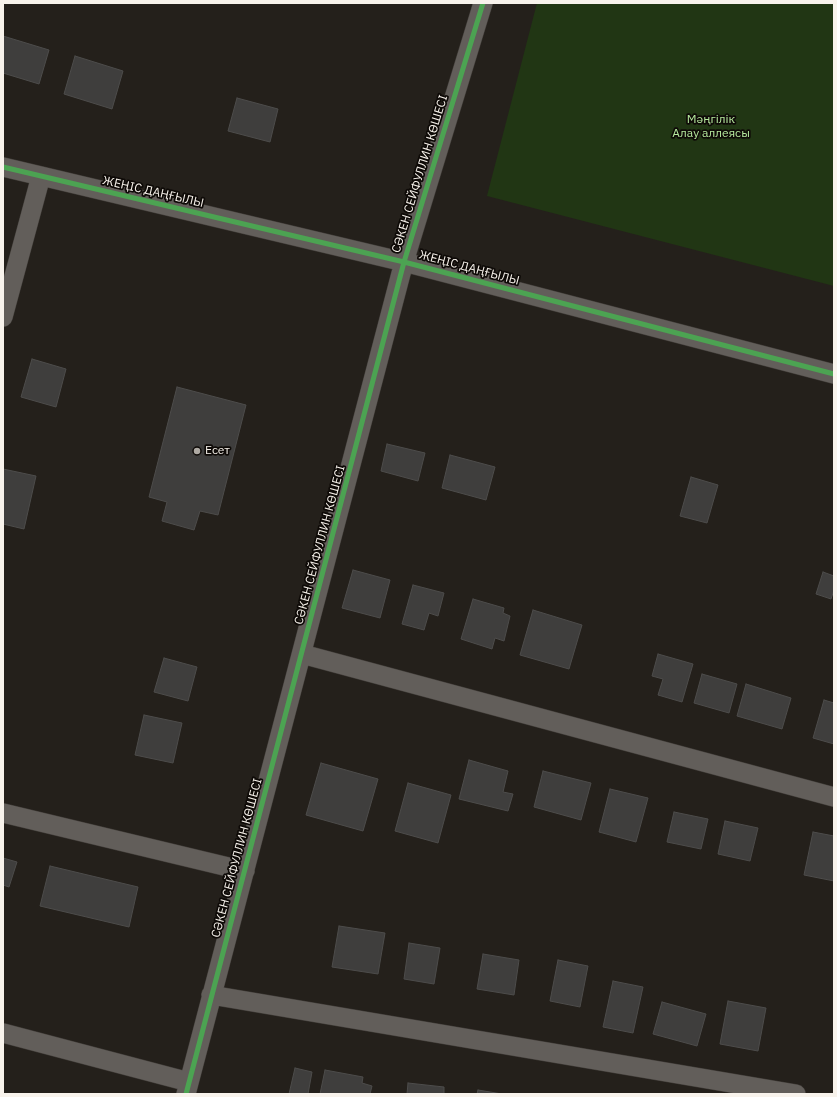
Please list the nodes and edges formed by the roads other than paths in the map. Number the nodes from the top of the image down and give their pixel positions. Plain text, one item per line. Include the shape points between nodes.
1 (483, 3) edge
2 (3, 167) edge
3 (41, 176) junction
4 (404, 262) junction
5 (3, 317) edge
6 (834, 374) edge
7 (302, 654) junction
8 (834, 797) edge
9 (3, 813) edge
10 (245, 871) junction
11 (211, 995) junction
12 (3, 1033) edge
13 (188, 1088) edge
14 (796, 1094) edge

1 - 4 street, СӘКЕН СЕЙФУЛЛИН КӨШЕСІ
2 - 3 street, ЖЕҢІС ДАҢҒЫЛЫ
3 - 4 street, ЖЕҢІС ДАҢҒЫЛЫ
3 - 5 street
4 - 6 street, ЖЕҢІС ДАҢҒЫЛЫ
4 - 7 street, СӘКЕН СЕЙФУЛЛИН КӨШЕСІ
7 - 8 street
7 - 10 street, СӘКЕН СЕЙФУЛЛИН КӨШЕСІ
9 - 10 street
10 - 11 street, СӘКЕН СЕЙФУЛЛИН КӨШЕСІ
11 - 13 street, СӘКЕН СЕЙФУЛЛИН КӨШЕСІ
11 - 14 street
12 - 13 street

